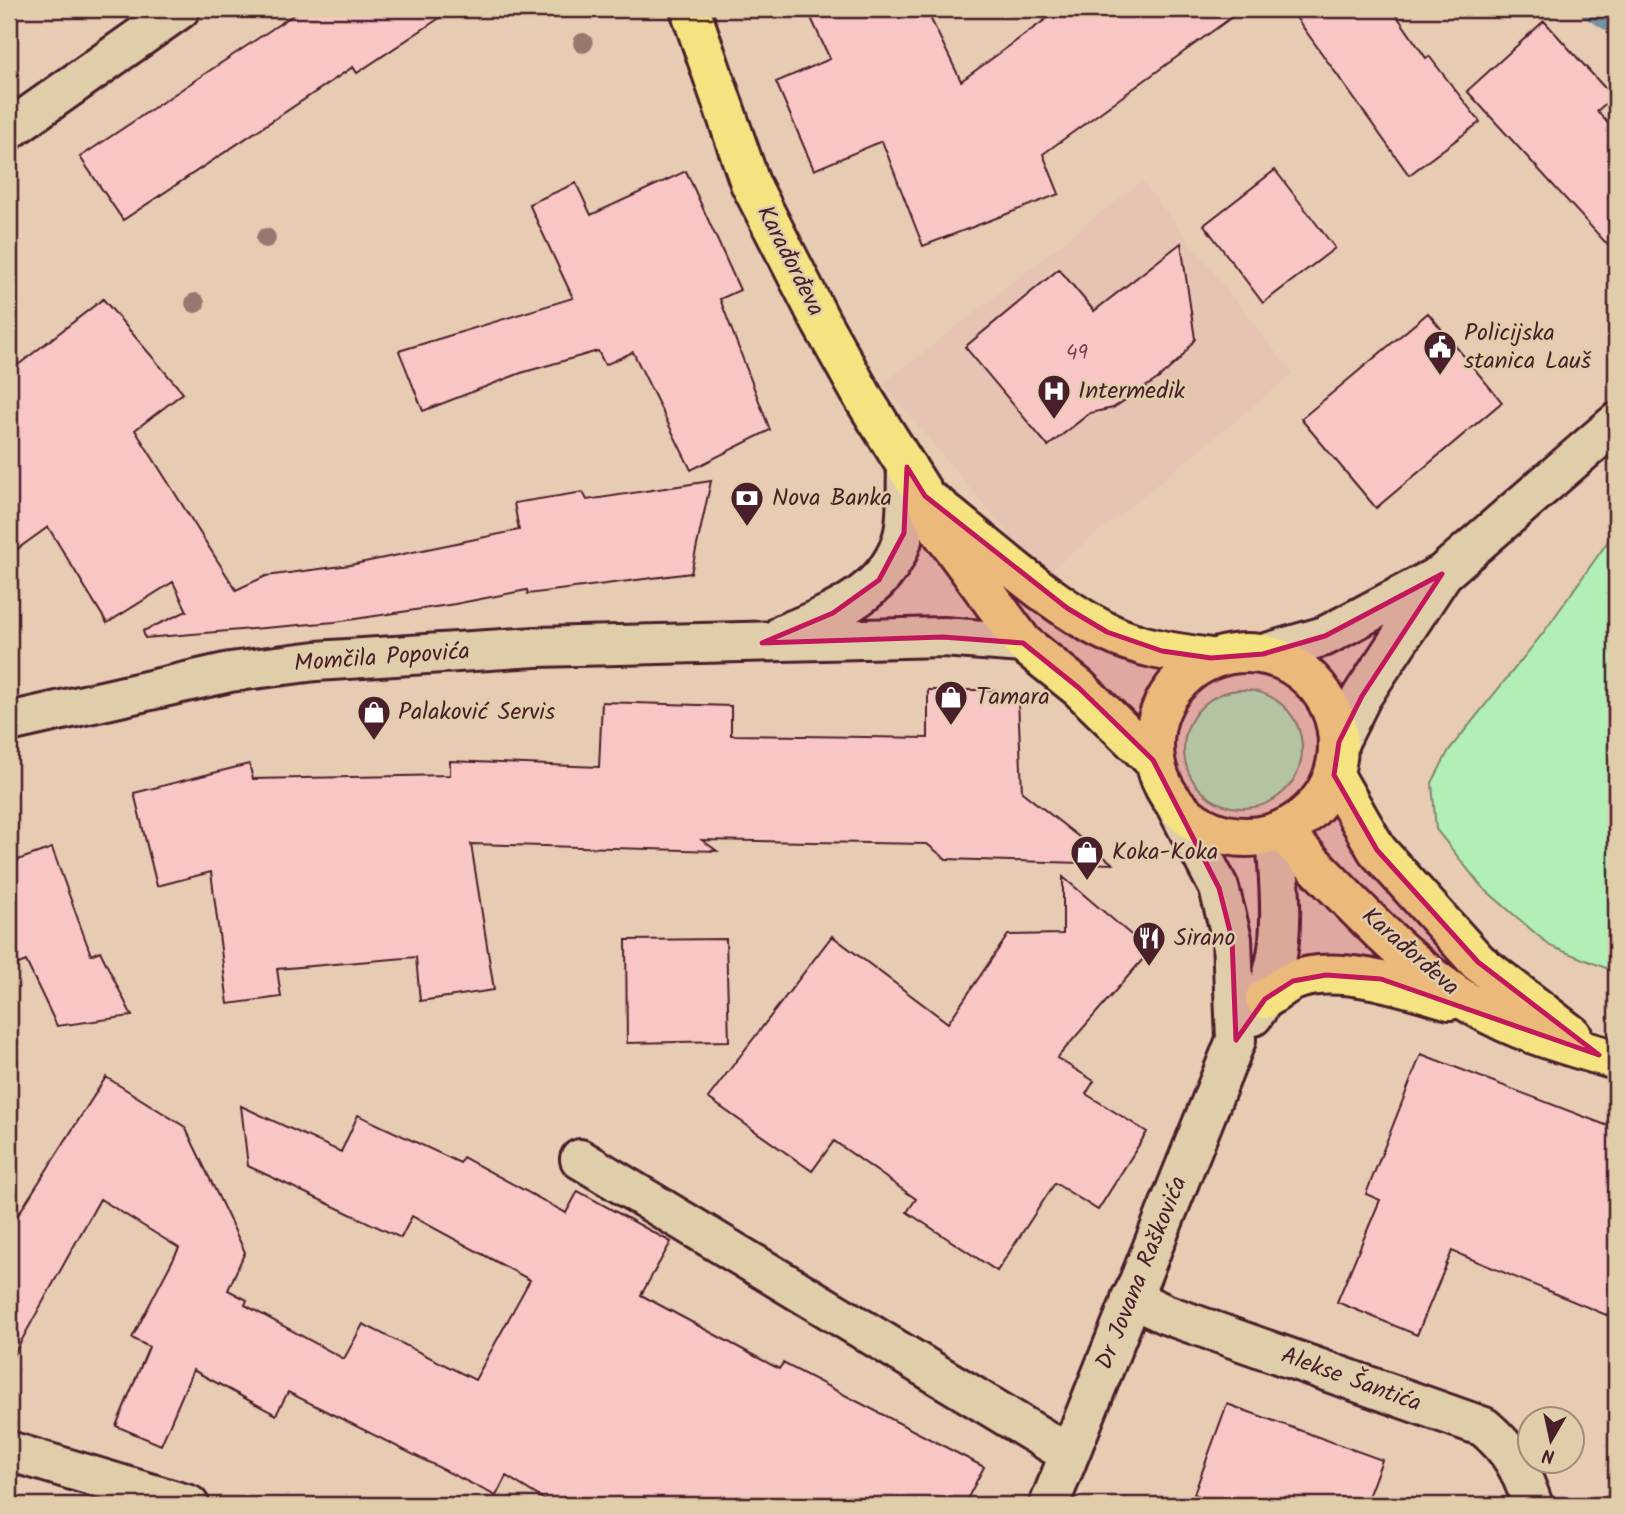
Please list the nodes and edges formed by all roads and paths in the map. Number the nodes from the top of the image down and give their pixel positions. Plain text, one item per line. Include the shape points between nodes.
1 (180, 9) edge
2 (690, 9) edge
3 (9, 130) edge
4 (1616, 423) edge
5 (916, 482) junction
6 (1442, 575) junction
7 (762, 643) junction
8 (1023, 643) junction
9 (1263, 654) junction
10 (1211, 658) junction
11 (9, 722) edge
12 (1336, 759) junction
13 (1153, 760) junction
14 (1176, 806) junction
15 (1278, 832) junction
16 (1265, 999) junction
17 (1476, 1008) junction
18 (1236, 1040) junction
19 (1608, 1058) edge
20 (580, 1159) dead end
21 (1130, 1298) junction
22 (9, 1451) edge
23 (1069, 1454) junction
24 (189, 1505) edge
25 (1049, 1505) edge
26 (1533, 1505) edge

1 - 3 street
2 - 5 main road, Karađorđeva via 750,183 839,355
4 - 6 street
5 - 7 street, Momčila Popovića via 904,533 879,580 833,613
5 - 8 main road, Karađorđeva via 940,530
5 - 10 main road, Karađorđeva via 1067,608 1107,632 1162,651
6 - 9 street via 1325,636
6 - 12 street via 1362,696
7 - 8 street, Momčila Popovića via 943,637
7 - 11 street, Momčila Popovića via 536,647 316,661 230,672
8 - 13 main road, Karađorđeva via 1079,688
9 - 10 main road via 1235,652
9 - 12 main road via 1288,662 1310,678 1328,700 1337,726
10 - 13 main road via 1187,673 1163,702 1152,738
12 - 15 main road via 1315,807
12 - 19 main road, Karađorđeva via 1377,850 1478,962
13 - 14 main road
14 - 15 main road via 1206,828 1228,835
14 - 18 street, Dr Jovana Raškovića via 1220,888 1232,939
15 - 16 street, Dr Jovana Raškovića via 1280,949
15 - 17 main road, Karađorđeva via 1412,959
16 - 17 main road via 1293,981 1326,975 1381,979
16 - 18 street, Dr Jovana Raškovića
17 - 19 main road, Karađorđeva via 1524,1031
18 - 21 street, Dr Jovana Raškovića
20 - 23 street
21 - 23 street, Dr Jovana Raškovića
21 - 26 street, Alekse Šantića via 1483,1427 1507,1446
22 - 24 street
23 - 25 street, Dr Jovana Raškovića

